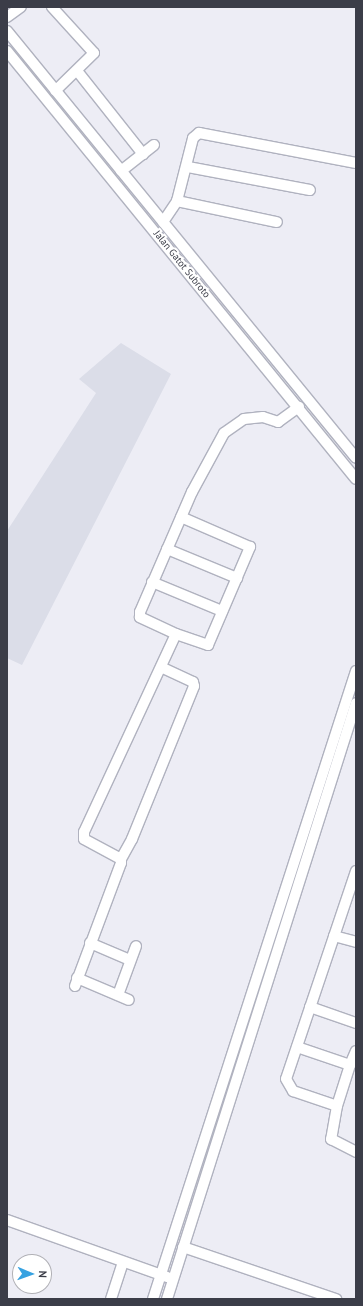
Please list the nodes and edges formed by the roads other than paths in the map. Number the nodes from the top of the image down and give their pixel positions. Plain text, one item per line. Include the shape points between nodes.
1 (21, 7) edge
2 (52, 7) edge
3 (7, 17) edge
4 (7, 31) edge
5 (7, 51) edge
6 (78, 72) junction
7 (41, 73) junction
8 (31, 81) junction
9 (55, 91) junction
10 (154, 145) dead end
11 (142, 154) junction
12 (356, 163) edge
13 (188, 167) junction
14 (121, 171) junction
15 (310, 190) dead end
16 (177, 202) junction
17 (163, 222) junction
18 (277, 222) dead end
19 (201, 269) junction
20 (193, 277) junction
21 (213, 283) junction
22 (204, 291) junction
23 (297, 409) junction
24 (356, 458) edge
25 (356, 479) edge
26 (181, 517) junction
27 (167, 548) junction
28 (237, 578) junction
29 (152, 582) junction
30 (222, 611) junction
31 (176, 634) junction
32 (162, 667) junction
33 (356, 671) edge
34 (356, 703) edge
35 (121, 859) junction
36 (356, 871) edge
37 (334, 936) junction
38 (356, 942) edge
39 (90, 943) junction
40 (136, 946) dead end
41 (130, 960) junction
42 (118, 995) junction
43 (129, 1000) dead end
44 (310, 1006) junction
45 (356, 1023) edge
46 (297, 1047) junction
47 (356, 1051) edge
48 (350, 1065) junction
49 (337, 1106) junction
50 (356, 1152) edge
51 (190, 1192) junction
52 (200, 1196) junction
53 (7, 1220) edge
54 (183, 1247) junction
55 (123, 1263) junction
56 (162, 1275) junction
57 (173, 1279) junction
58 (111, 1299) edge
59 (153, 1299) edge
60 (167, 1299) edge
61 (336, 1299) edge

1 - 3 street
2 - 6 street via 93,51 94,56
4 - 7 street, Jalan Gatot Subroto
5 - 8 street, Jalan Gatot Subroto
6 - 9 street
6 - 11 street
7 - 8 street
7 - 9 street, Jalan Gatot Subroto
8 - 20 street, Jalan Gatot Subroto
9 - 14 street, Jalan Gatot Subroto
10 - 11 street
11 - 14 street
12 - 13 street via 202,132 193,138
13 - 15 street
13 - 16 street
14 - 17 street, Jalan Gatot Subroto
16 - 17 street
16 - 18 street
17 - 19 street, Jalan Gatot Subroto
19 - 20 street
19 - 21 street, Jalan Gatot Subroto
20 - 22 street, Jalan Gatot Subroto
21 - 22 street
21 - 24 street, Jalan Gatot Subroto
22 - 23 street, Jalan Gatot Subroto
23 - 25 street, Jalan Gatot Subroto
23 - 26 street via 283,420 255,417 244,419 224,433 208,458
26 - 27 street
26 - 28 street via 250,545
27 - 28 street
27 - 29 street
28 - 30 street
29 - 30 street
29 - 31 street via 139,615
30 - 31 street via 208,645
31 - 32 street
32 - 35 street via 192,682 194,686 132,839
32 - 35 street via 84,832 84,839 89,843
33 - 51 street
34 - 52 street
35 - 39 street via 121,866
36 - 37 street
37 - 38 street
37 - 44 street
39 - 41 street
39 - 42 street via 76,982
40 - 41 street
41 - 42 street
42 - 43 street
44 - 45 street
44 - 46 street
46 - 48 street
46 - 49 street via 286,1079 288,1086
47 - 48 street
48 - 49 street
49 - 50 street via 332,1139 340,1146
51 - 52 street
51 - 56 street
52 - 54 street
53 - 55 street
54 - 57 street
54 - 61 street
55 - 56 street
55 - 58 street
56 - 57 street
56 - 59 street
57 - 60 street

